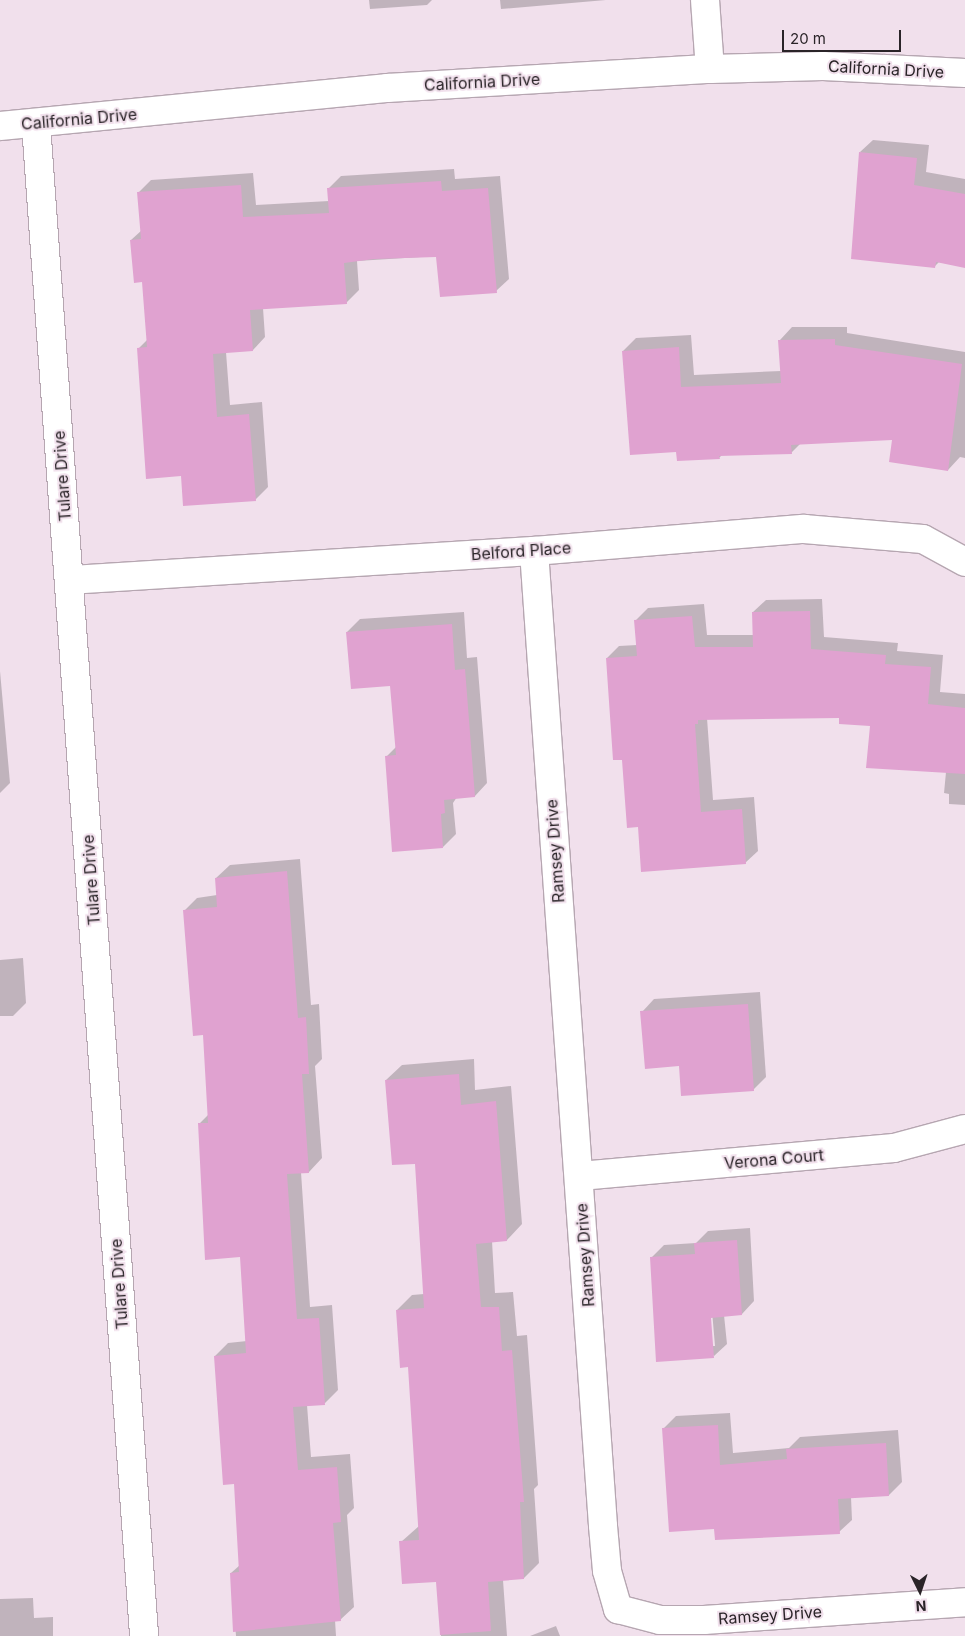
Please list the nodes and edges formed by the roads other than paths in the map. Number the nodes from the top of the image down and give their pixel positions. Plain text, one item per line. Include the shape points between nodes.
1 (705, 0) edge
2 (710, 69) junction
3 (965, 73) edge
4 (36, 124) junction
5 (0, 126) edge
6 (534, 551) junction
7 (965, 562) edge
8 (70, 580) junction
9 (965, 1129) edge
10 (580, 1176) junction
11 (965, 1602) edge
12 (144, 1636) edge

1 - 2 street
2 - 3 street, California Drive via 823,66
2 - 4 street, California Drive via 387,88
4 - 5 street, California Drive
4 - 8 street, Tulare Drive
6 - 7 street, Belford Place via 804,529 923,539
6 - 8 street, Belford Place
6 - 10 street, Ramsey Drive
8 - 12 street, Tulare Drive
9 - 10 street, Verona Court via 894,1148
10 - 11 street, Ramsey Drive via 607,1571 618,1609 660,1620 704,1620

